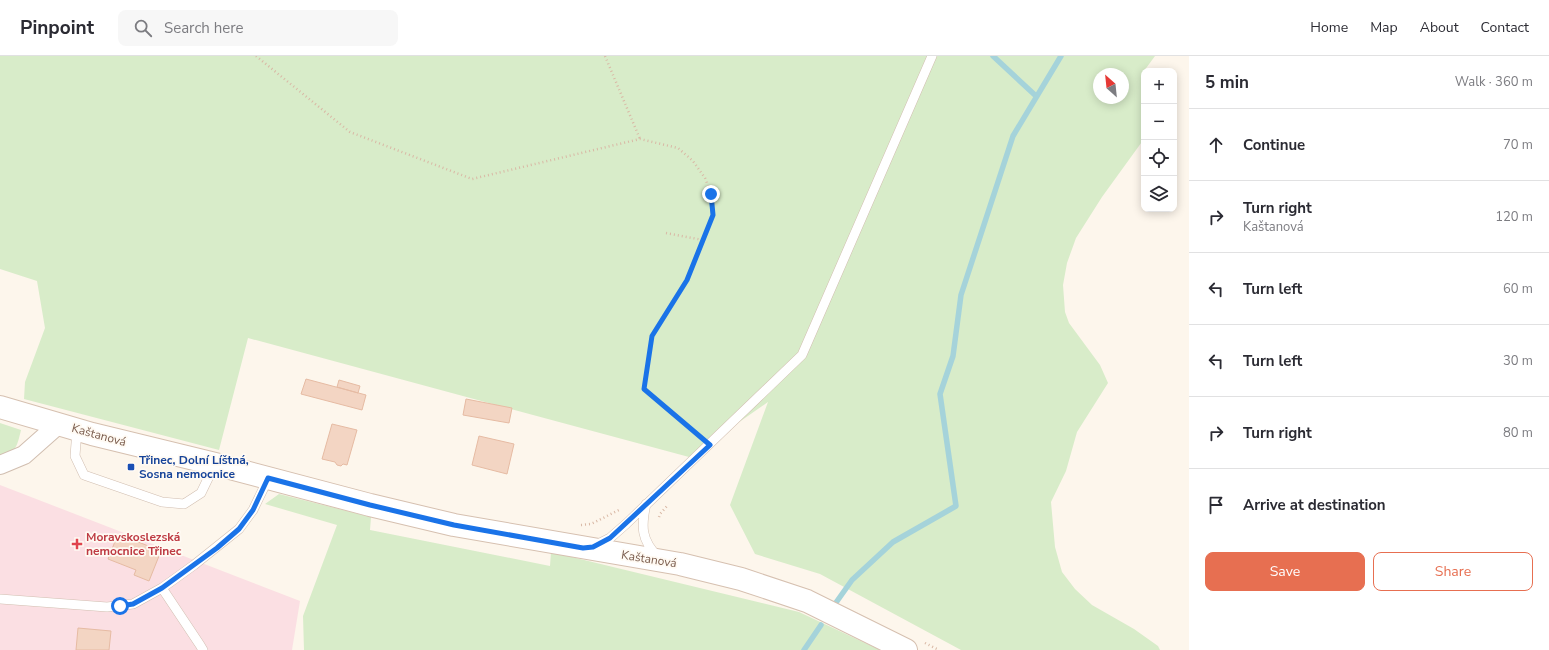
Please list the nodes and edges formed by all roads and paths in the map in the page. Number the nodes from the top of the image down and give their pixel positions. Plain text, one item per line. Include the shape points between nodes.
1 (256, 56) edge
2 (606, 56) edge
3 (932, 56) edge
4 (640, 139) junction
5 (666, 233) dead end
6 (703, 240) junction
7 (0, 407) edge
8 (68, 427) junction
9 (710, 445) junction
10 (215, 464) junction
11 (0, 465) edge
12 (268, 478) junction
13 (646, 504) junction
14 (626, 507) dead end
15 (578, 526) dead end
16 (583, 548) junction
17 (663, 562) junction
18 (162, 588) junction
19 (0, 598) edge
20 (203, 650) edge
21 (906, 650) edge

1 - 4 path via 350,132 472,179
2 - 4 path
3 - 9 lane via 802,355
4 - 6 path via 678,148 693,161 705,178 711,194 713,215
5 - 6 path
6 - 9 path via 687,280 652,336 644,389
7 - 8 street, Kaštanová
8 - 10 street, Kaštanová
8 - 10 lane via 75,456 84,475 162,502 184,504 200,492
8 - 11 street via 24,455
9 - 13 lane
10 - 12 street, Kaštanová
12 - 16 street, Kaštanová via 454,525
12 - 18 lane via 253,510 239,529
13 - 16 lane via 610,538 593,547
13 - 17 lane via 642,525 644,536 652,551
14 - 15 path via 591,524
16 - 17 street, Kaštanová
17 - 21 street, Kaštanová via 741,579 807,602
18 - 19 lane via 133,604 106,607
18 - 20 lane

